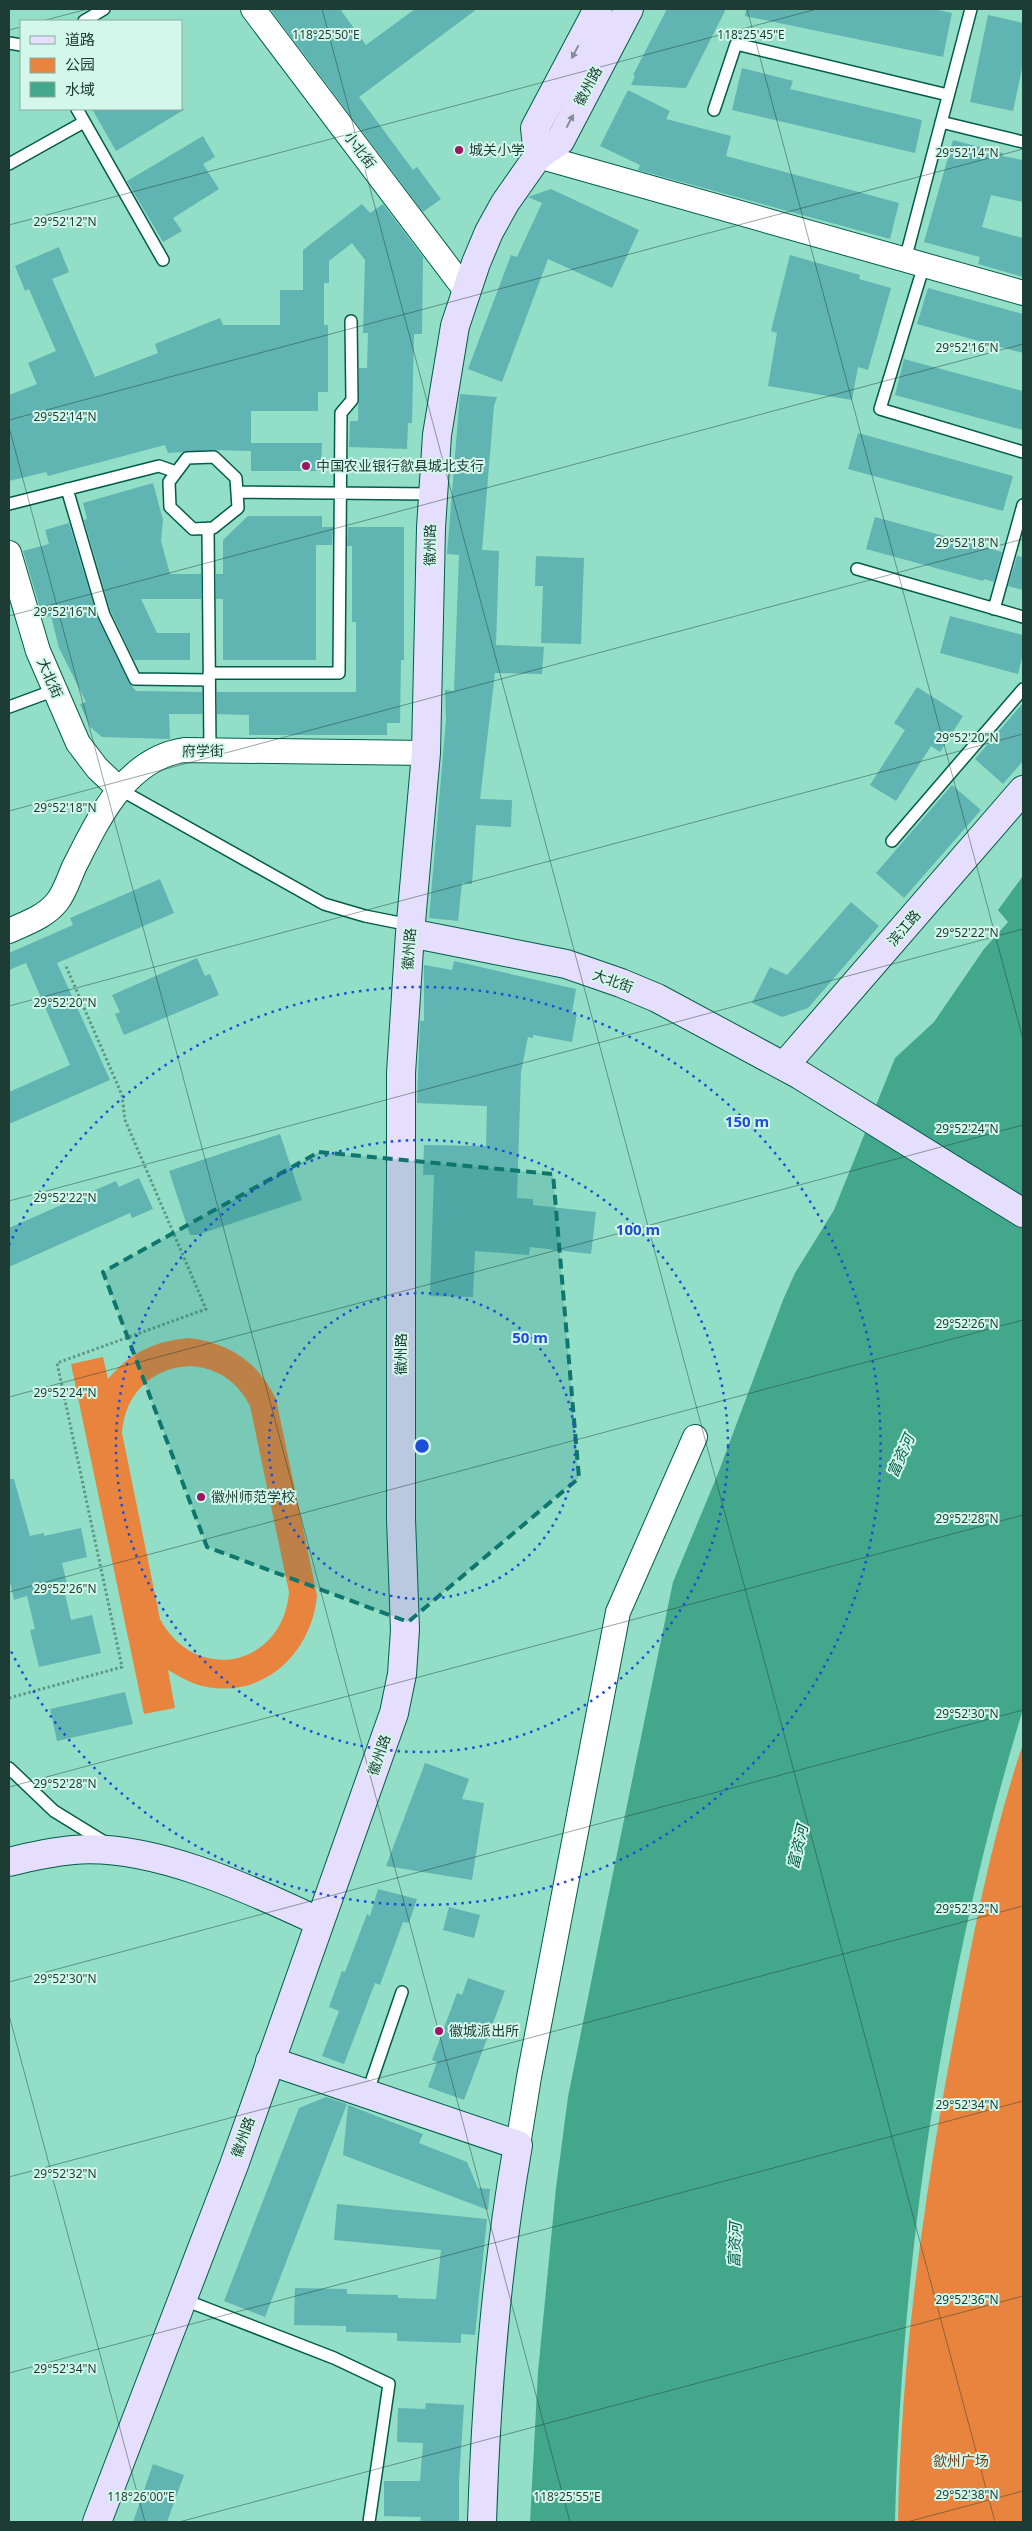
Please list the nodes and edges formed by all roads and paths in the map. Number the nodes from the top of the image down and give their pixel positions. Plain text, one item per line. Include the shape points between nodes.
1 (104, 9) edge
2 (253, 9) edge
3 (598, 9) edge
4 (629, 9) edge
5 (971, 9) edge
6 (86, 20) edge
7 (948, 95) junction
8 (78, 110) edge
9 (714, 110) dead end
10 (84, 122) junction
11 (941, 122) junction
12 (1023, 142) edge
13 (538, 156) junction
14 (9, 164) edge
15 (162, 260) dead end
16 (914, 262) junction
17 (466, 291) junction
18 (1023, 293) edge
19 (351, 320) dead end
20 (1023, 452) edge
21 (176, 472) junction
22 (67, 489) junction
23 (237, 492) junction
24 (340, 493) junction
25 (432, 494) junction
26 (9, 504) edge
27 (1023, 505) edge
28 (208, 528) junction
29 (9, 553) edge
30 (857, 569) dead end
31 (994, 609) junction
32 (1023, 618) edge
33 (209, 676) junction
34 (1023, 689) edge
35 (55, 690) junction
36 (9, 707) edge
37 (210, 750) junction
38 (426, 753) junction
39 (119, 789) junction
40 (1023, 790) edge
41 (892, 841) dead end
42 (410, 929) junction
43 (9, 931) edge
44 (65, 964) dead end
45 (792, 1070) junction
46 (1023, 1212) edge
47 (695, 1437) dead end
48 (9, 1698) edge
49 (9, 1768) edge
50 (118, 1851) junction
51 (9, 1862) edge
52 (320, 1922) junction
53 (402, 1992) dead end
54 (270, 2061) junction
55 (367, 2094) junction
56 (518, 2145) junction
57 (182, 2299) junction
58 (97, 2522) edge
59 (369, 2522) edge
60 (482, 2522) edge

1 - 6 lane
2 - 17 street, 小北街
3 -> 13 main road, 徽州路 via 535,128
13 -> 4 main road, 徽州路 via 560,141
5 - 7 lane
7 - 9 lane via 736,44
7 - 11 lane
8 - 10 lane
10 - 14 lane
10 - 15 lane
11 - 12 lane
11 - 16 lane
13 - 16 street
13 - 17 main road, 徽州路 via 504,203
16 - 18 street
16 - 20 lane via 880,409
17 - 25 main road, 徽州路 via 449,352
19 - 24 lane via 352,400 341,413
21 - 22 lane via 159,466
21 - 23 lane via 187,458 214,457 236,478
21 - 28 lane via 169,482 170,507 193,529
22 - 26 lane
22 - 33 lane via 104,615 135,680
23 - 24 lane
23 - 28 lane via 238,508 213,528
24 - 25 lane
24 - 33 lane via 339,673
25 - 38 main road, 徽州路
27 - 31 lane
28 - 33 lane
29 - 35 street, 大北街 via 38,651
30 - 31 lane
31 - 32 lane
33 - 37 lane
34 - 41 lane
35 - 36 lane
35 - 39 street, 大北街 via 78,743
37 - 38 street, 府学街
37 - 39 street, 府学街 via 184,750 160,755 139,769
38 - 42 main road, 徽州路
39 - 42 lane via 324,904
39 - 43 street, 府学街 via 93,830 58,901 33,921
40 - 45 main road, 滨江路
42 - 45 main road, 大北街 via 566,964 621,983 692,1016
42 - 52 main road, 徽州路 via 401,1073 404,1652 394,1713
44 - 48 path via 122,1095 125,1120 206,1309 57,1363 122,1667
45 - 46 main road, 大北街
47 - 56 street via 618,1612
49 - 50 lane via 54,1811
50 - 51 main road via 73,1850
50 - 52 main road via 165,1861 229,1883
52 - 54 main road, 徽州路
53 - 55 lane
54 - 55 main road
54 - 57 main road, 徽州路
55 - 56 main road
56 - 60 main road via 493,2332
57 - 58 main road, 徽州路
57 - 59 lane via 334,2358 389,2384

